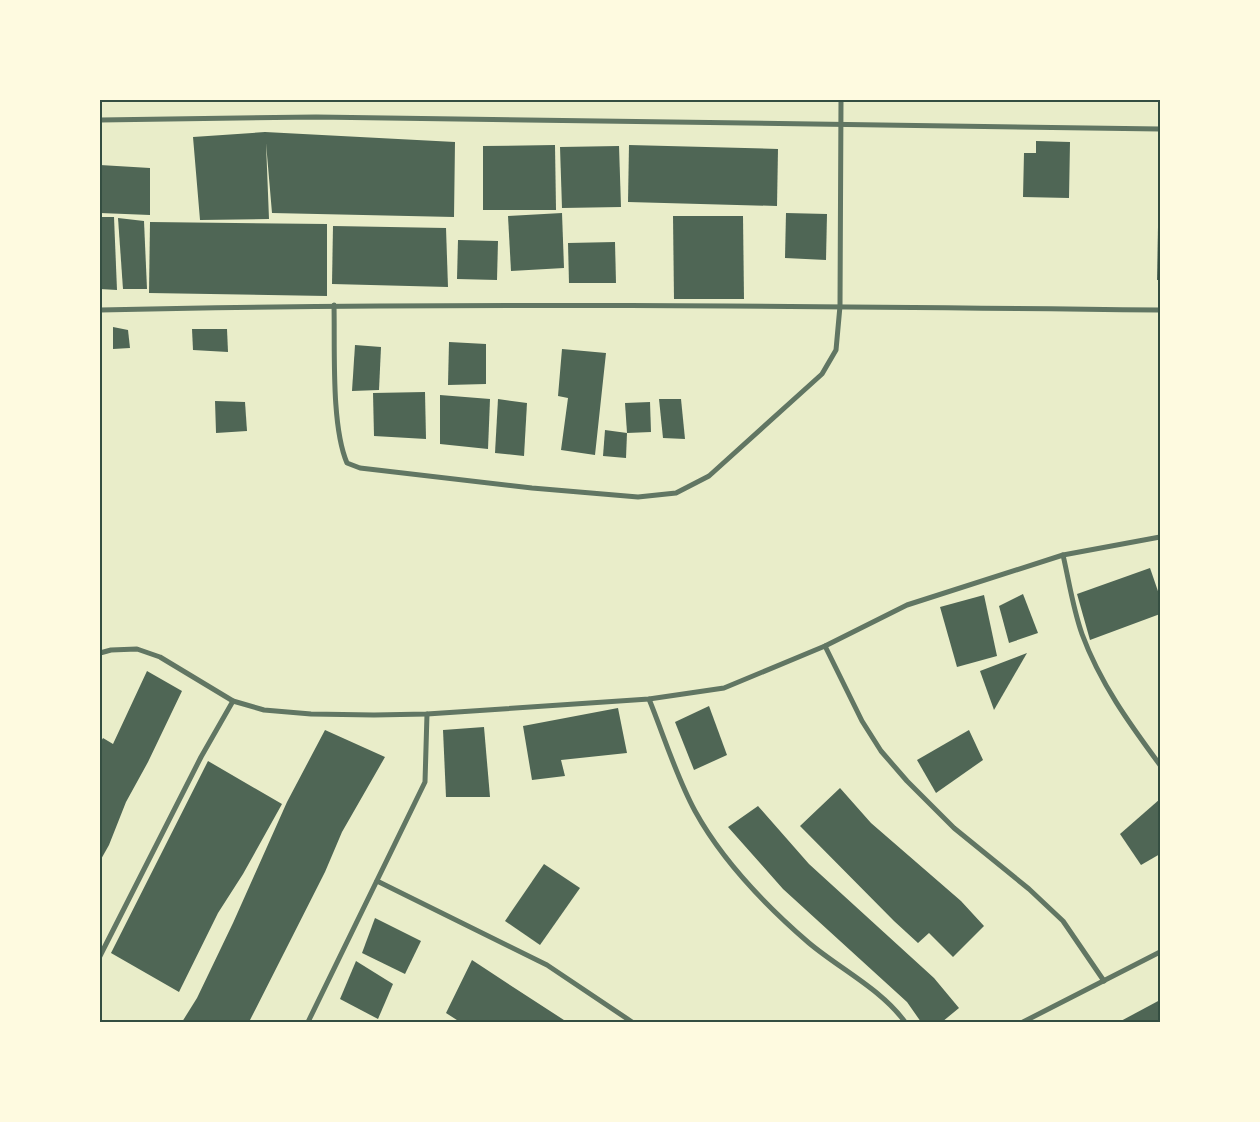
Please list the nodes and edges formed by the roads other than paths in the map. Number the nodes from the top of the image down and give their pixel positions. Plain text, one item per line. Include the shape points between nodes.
1 (841, 100) edge
2 (100, 120) edge
3 (841, 125) junction
4 (1160, 130) edge
5 (334, 305) junction
6 (840, 306) junction
7 (100, 310) edge
8 (1160, 310) edge
9 (1160, 537) edge
10 (1063, 555) junction
11 (825, 646) junction
12 (100, 652) edge
13 (650, 699) junction
14 (233, 701) junction
15 (427, 714) junction
16 (1160, 764) edge
17 (377, 881) junction
18 (1160, 952) edge
19 (100, 956) edge
20 (1104, 981) junction
21 (308, 1022) edge
22 (632, 1022) edge
23 (905, 1022) edge
24 (1023, 1022) edge

1 - 3 street
2 - 3 street via 316,117
3 - 4 street
3 - 6 street
5 - 6 street
5 - 6 street via 338,414 341,449 347,463 360,468 638,497 676,493 709,476 822,374 836,350
5 - 7 street
6 - 8 street
9 - 10 street
10 - 11 street via 907,605
10 - 16 street via 1081,631 1099,675 1124,718
11 - 13 street via 724,688
11 - 20 street via 862,721 881,751 954,828 1063,921
12 - 14 street via 137,648 160,657
13 - 15 street
13 - 23 street via 695,811 722,852 754,891 802,936 872,990
14 - 15 street via 264,710 311,714
14 - 19 street
15 - 17 street via 425,782
17 - 21 street
17 - 22 street via 547,965
18 - 20 street
20 - 24 street

